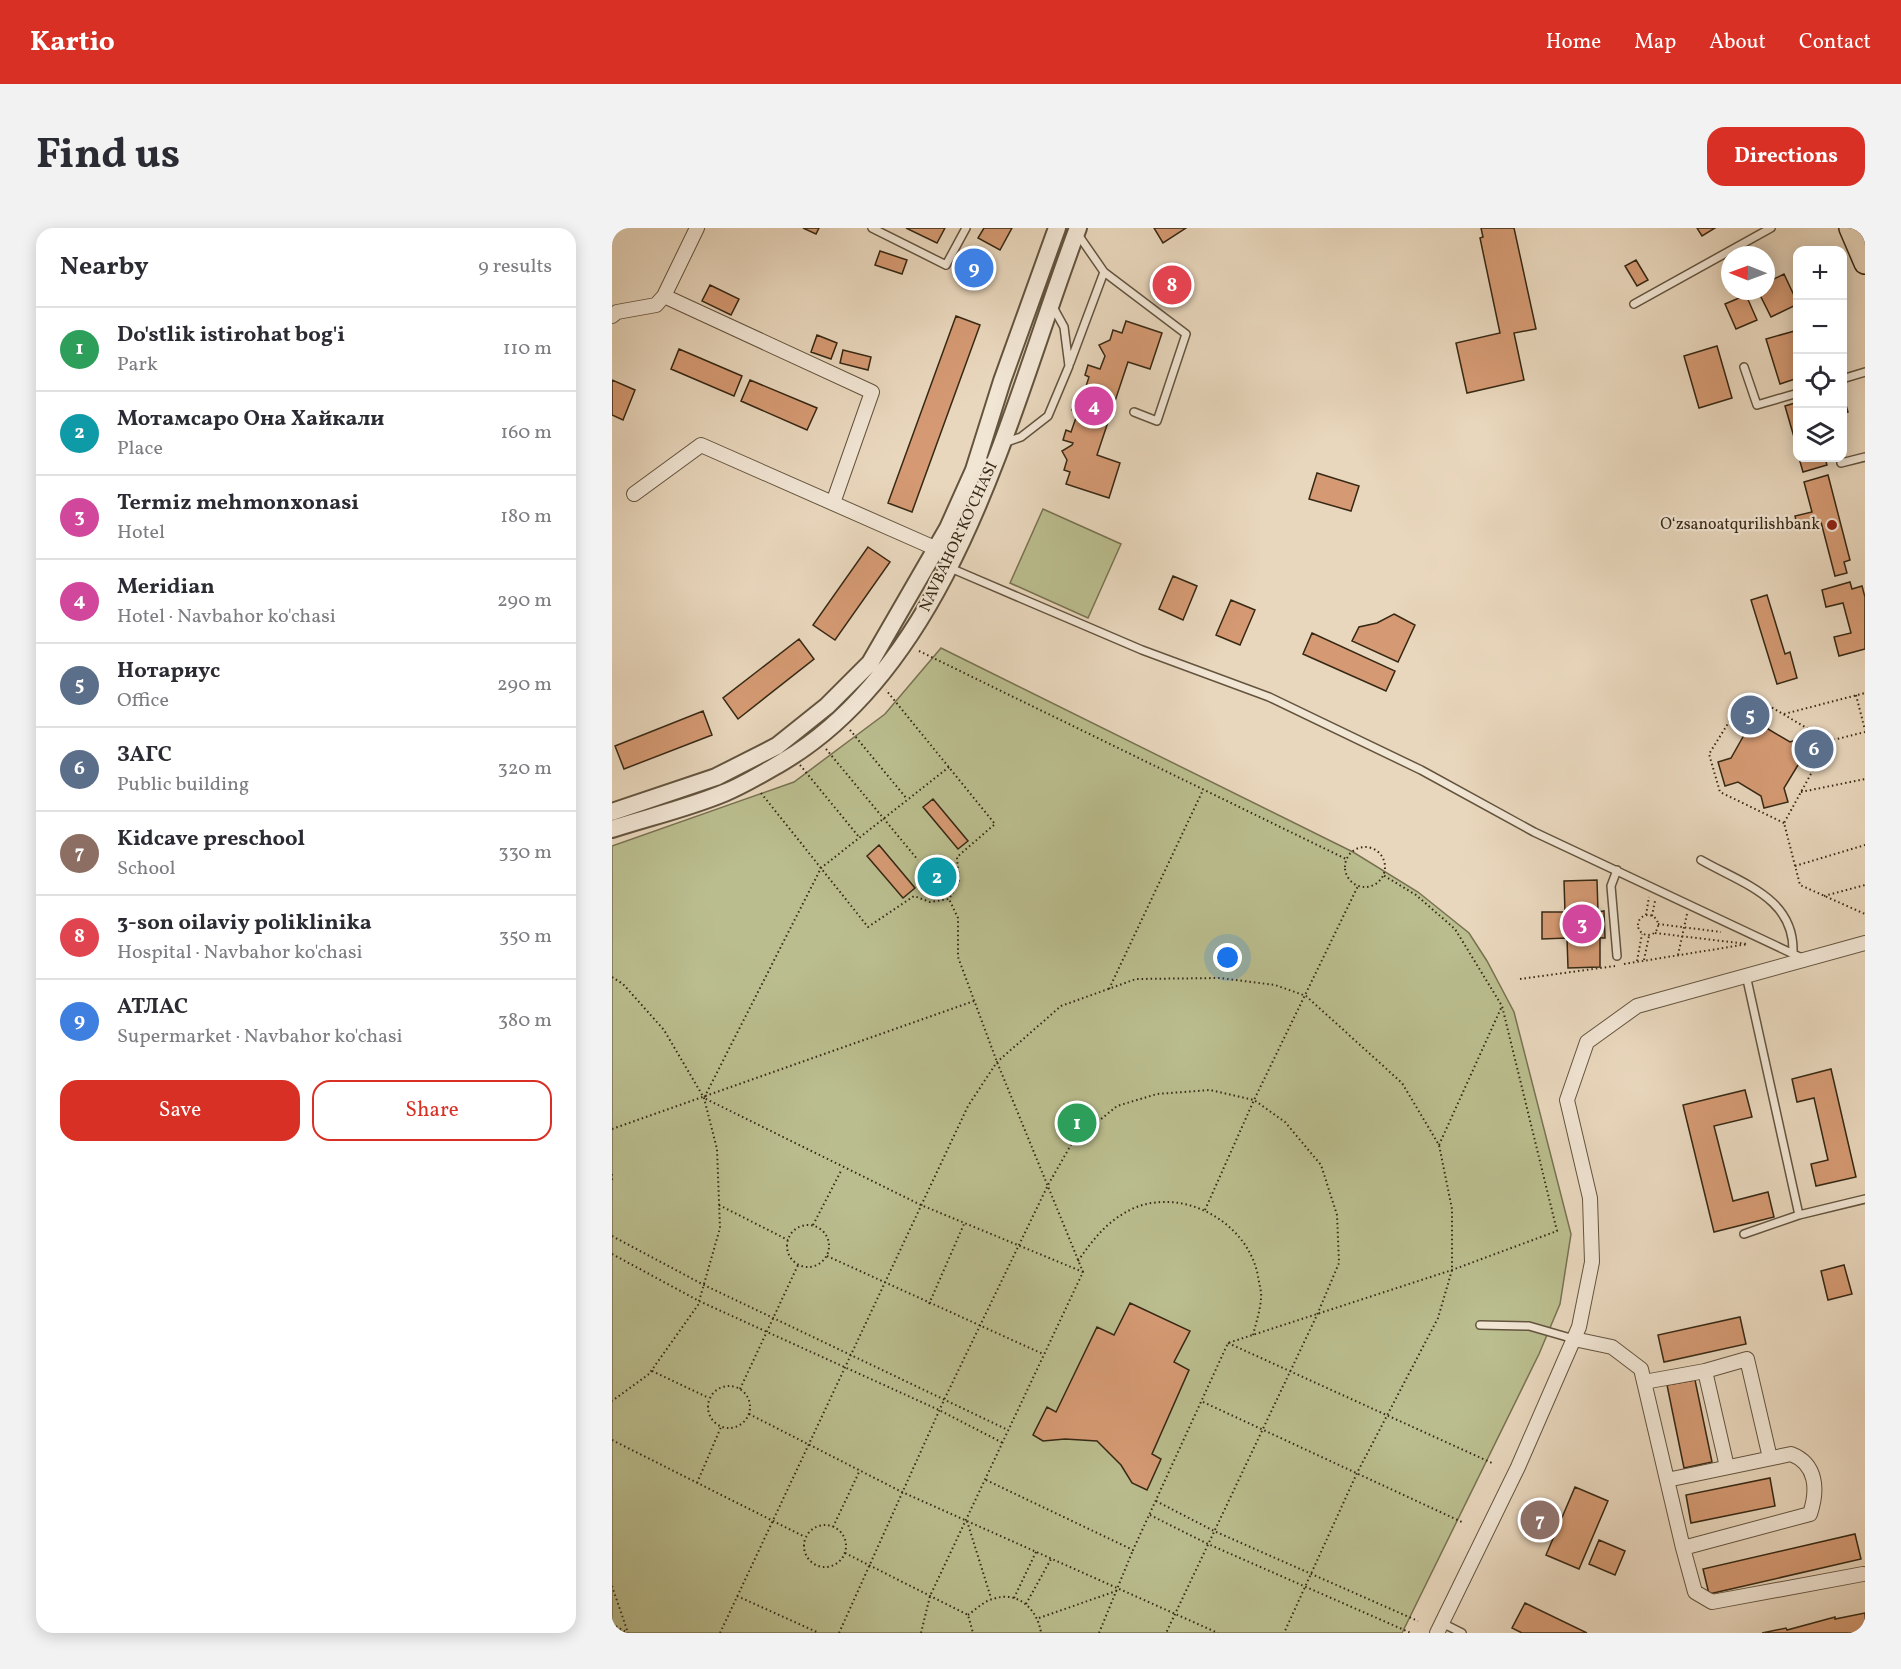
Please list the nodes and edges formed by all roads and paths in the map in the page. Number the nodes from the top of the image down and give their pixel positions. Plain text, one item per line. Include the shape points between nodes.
1 (697, 228) edge
2 (872, 228) edge
3 (966, 228) edge
4 (1057, 228) edge
5 (1771, 228) edge
6 (1850, 228) edge
7 (1078, 230) edge
8 (1865, 263) edge
9 (1104, 272) junction
10 (664, 296) junction
11 (1050, 302) junction
12 (1634, 304) dead end
13 (612, 316) edge
14 (1070, 366) junction
15 (1744, 367) dead end
16 (1865, 372) edge
17 (1847, 377) edge
18 (1793, 394) edge
19 (1134, 412) dead end
20 (1001, 444) junction
21 (1865, 457) edge
22 (1841, 463) dead end
23 (634, 494) dead end
24 (833, 503) junction
25 (956, 531) junction
26 (937, 549) junction
27 (948, 567) junction
28 (919, 651) dead end
29 (885, 690) dead end
30 (1865, 693) edge
31 (1856, 695) junction
32 (1784, 714) junction
33 (848, 727) dead end
34 (1865, 731) edge
35 (1829, 741) junction
36 (826, 749) dead end
37 (800, 765) dead end
38 (949, 767) junction
39 (1865, 779) edge
40 (1203, 789) junction
41 (759, 790) dead end
42 (1801, 792) junction
43 (907, 800) junction
44 (612, 812) edge
45 (884, 818) junction
46 (1784, 823) junction
47 (612, 829) edge
48 (859, 837) junction
49 (1865, 845) edge
50 (1346, 859) junction
51 (918, 860) dead end
52 (1701, 860) dead end
53 (1795, 866) junction
54 (821, 868) junction
55 (1617, 870) junction
56 (1383, 875) junction
57 (1865, 885) edge
58 (1358, 886) junction
59 (1824, 896) junction
60 (949, 899) junction
61 (1688, 909) dead end
62 (1865, 914) edge
63 (1646, 915) junction
64 (1652, 916) junction
65 (1658, 924) junction
66 (1684, 927) junction
67 (1725, 932) dead end
68 (1655, 933) junction
69 (1642, 934) junction
70 (1649, 936) junction
71 (1682, 936) junction
72 (1865, 943) edge
73 (1793, 953) junction
74 (1678, 955) junction
75 (1617, 956) dead end
76 (1644, 960) junction
77 (1637, 961) junction
78 (1808, 961) junction
79 (1746, 974) junction
80 (612, 977) edge
81 (1520, 979) dead end
82 (1109, 989) junction
83 (1306, 996) junction
84 (974, 1001) junction
85 (1502, 1006) junction
86 (997, 1062) junction
87 (704, 1098) junction
88 (1254, 1100) junction
89 (612, 1129) edge
90 (1439, 1145) junction
91 (843, 1168) junction
92 (612, 1174) edge
93 (612, 1183) edge
94 (1048, 1185) junction
95 (1865, 1199) edge
96 (921, 1204) junction
97 (719, 1205) junction
98 (1205, 1210) junction
99 (1799, 1215) junction
100 (964, 1223) junction
101 (813, 1225) junction
102 (1744, 1234) dead end
103 (612, 1236) edge
104 (788, 1240) junction
105 (1019, 1247) junction
106 (612, 1254) edge
107 (827, 1256) junction
108 (1078, 1261) junction
109 (798, 1265) junction
110 (1452, 1270) junction
111 (1083, 1272) junction
112 (885, 1282) junction
113 (704, 1285) junction
114 (699, 1301) junction
115 (929, 1304) junction
116 (1317, 1315) junction
117 (774, 1317) junction
118 (1480, 1325) dead end
119 (980, 1326) junction
120 (767, 1332) junction
121 (1253, 1335) junction
122 (1574, 1339) junction
123 (1228, 1343) junction
124 (851, 1354) junction
125 (1044, 1354) junction
126 (845, 1367) junction
127 (1291, 1370) junction
128 (652, 1371) junction
129 (1705, 1371) junction
130 (1644, 1382) junction
131 (740, 1389) junction
132 (709, 1398) junction
133 (944, 1400) junction
134 (612, 1401) edge
135 (1202, 1401) junction
136 (939, 1410) junction
137 (749, 1414) junction
138 (1387, 1415) junction
139 (721, 1427) junction
140 (1261, 1430) junction
141 (1009, 1431) junction
142 (612, 1440) edge
143 (1003, 1443) junction
144 (809, 1444) junction
145 (1770, 1458) junction
146 (1492, 1464) dead end
147 (1727, 1467) junction
148 (860, 1470) junction
149 (1358, 1473) junction
150 (986, 1480) junction
151 (1667, 1480) junction
152 (697, 1482) junction
153 (902, 1492) junction
154 (1156, 1501) junction
155 (1150, 1515) junction
156 (773, 1520) junction
157 (967, 1521) junction
158 (1464, 1523) dead end
159 (833, 1527) junction
160 (1214, 1531) junction
161 (805, 1537) junction
162 (1208, 1544) junction
163 (1683, 1548) junction
164 (1133, 1550) junction
165 (1036, 1552) junction
166 (845, 1554) junction
167 (1051, 1559) junction
168 (869, 1566) junction
169 (1311, 1574) junction
170 (1863, 1574) dead end
171 (612, 1586) edge
172 (1305, 1587) junction
173 (1119, 1590) junction
174 (737, 1596) junction
175 (930, 1596) junction
176 (1014, 1598) junction
177 (991, 1599) junction
178 (1026, 1604) junction
179 (1175, 1614) junction
180 (968, 1615) junction
181 (1039, 1618) junction
182 (1418, 1621) dead end
183 (612, 1624) edge
184 (1439, 1628) edge
185 (628, 1633) edge
186 (720, 1633) edge
187 (819, 1633) edge
188 (839, 1633) edge
189 (921, 1633) edge
190 (973, 1633) edge
191 (1041, 1633) edge
192 (1099, 1633) edge
193 (1166, 1633) edge
194 (1218, 1633) edge
195 (1284, 1633) edge
196 (1411, 1633) edge
197 (1462, 1633) edge

1 - 10 street
2 - 3 lane via 946,265
4 - 25 street, NAVBAHOR KO'CHASI via 1002,381
5 - 12 lane
6 - 8 main road
7 - 9 lane
7 - 11 street, NAVBAHOR KO'CHASI
9 - 14 lane
9 - 19 lane via 1186,334 1157,421
10 - 13 street via 656,305
10 - 24 street via 872,392
11 - 14 lane via 1064,327
11 - 20 street, NAVBAHOR KO'CHASI
14 - 20 lane via 1048,416 1022,437
15 - 18 lane via 1757,405
16 - 17 lane
20 - 25 street, NAVBAHOR KO'CHASI
21 - 22 lane
23 - 24 street via 701,445
24 - 26 street
25 - 26 street, NAVBAHOR KO'CHASI
25 - 27 street, NAVBAHOR KO'CHASI
26 - 44 street, NAVBAHOR KO'CHASI via 870,663 827,706 777,746 716,777
27 - 47 street, NAVBAHOR KO'CHASI via 920,621 879,678 813,740 725,793
27 - 55 lane via 1143,650 1269,697
28 - 40 path
29 - 38 path
30 - 31 path
31 - 32 path
31 - 34 path
32 - 35 path
32 - 46 path via 1748,693 1709,754 1720,792
33 - 43 path
34 - 35 path
35 - 42 path
36 - 45 path
37 - 48 path
38 - 43 path
38 - 60 path via 995,824 957,857 959,882
39 - 42 path
40 - 50 path
40 - 82 path
41 - 54 path
42 - 46 path
43 - 45 path
45 - 48 path
45 - 51 path
46 - 53 path
48 - 54 path
49 - 53 path
50 - 56 path via 1355,849 1368,846 1383,858
50 - 58 path via 1345,872
52 - 73 lane via 1776,903 1789,921
53 - 59 path via 1800,885
54 - 60 path via 868,927 914,896 930,902
54 - 87 path
55 - 73 lane
55 - 75 lane via 1611,886
56 - 58 path via 1372,886
56 - 85 path via 1416,895 1455,929
57 - 59 path
58 - 83 path
59 - 62 path
60 - 84 path via 958,918 958,957
61 - 66 path
63 - 64 path
63 - 64 path via 1650,892 1656,894
63 - 69 path via 1638,925
64 - 65 path
65 - 66 path
65 - 68 path
66 - 67 path
66 - 71 path
68 - 70 path
68 - 71 path
69 - 70 path
69 - 77 path
70 - 76 path
71 - 74 path
71 - 74 path via 1751,944
72 - 78 street
73 - 78 lane
74 - 76 path
76 - 77 path
77 - 81 path via 1605,969
78 - 79 street
79 - 99 lane
79 - 122 street via 1637,1006 1587,1042 1567,1101 1590,1198 1592,1263
80 - 87 path via 664,1030
82 - 83 path via 1136,979 1220,978 1275,986
82 - 86 path via 1061,1006
83 - 88 path
83 - 90 path via 1402,1083
84 - 86 path
84 - 87 path
85 - 90 path
85 - 110 path via 1557,1231
86 - 94 path
86 - 96 path via 968,1106
87 - 89 path
87 - 91 path
87 - 97 path via 717,1149
88 - 94 path via 1210,1090 1157,1094 1117,1106 1072,1143
88 - 98 path
88 - 116 path via 1285,1122 1321,1166 1337,1215 1339,1263
90 - 110 path via 1452,1209
91 - 96 path
91 - 101 path
92 - 93 path
94 - 105 path
94 - 108 path
95 - 99 lane
96 - 100 path
96 - 112 path
97 - 104 path
97 - 113 path via 720,1228
98 - 108 path via 1160,1201 1134,1208 1099,1231
98 - 121 path via 1235,1229 1255,1259 1262,1297
99 - 102 lane
100 - 105 path
100 - 115 path
101 - 104 path via 799,1227
101 - 107 path via 829,1239
103 - 113 path
104 - 109 path via 787,1251
105 - 111 path
105 - 119 path
106 - 114 path
107 - 109 path via 814,1267
107 - 112 path
108 - 111 path
109 - 117 path
110 - 116 path
110 - 138 path via 1438,1318
111 - 125 path
112 - 115 path
112 - 124 path
113 - 114 path
113 - 117 path
114 - 120 path
114 - 128 path
115 - 119 path
116 - 121 path
116 - 127 path
117 - 120 path
117 - 124 path
118 - 122 lane via 1529,1326
119 - 125 path
119 - 133 path
120 - 126 path
120 - 131 path
121 - 123 path
122 - 130 street via 1612,1347 1641,1369
122 - 184 street via 1518,1467
123 - 127 path
123 - 135 path
124 - 126 path
124 - 133 path
125 - 141 path
126 - 136 path
126 - 144 path
127 - 138 path
127 - 140 path
128 - 132 path
128 - 134 path
129 - 130 street
129 - 145 street via 1747,1359
129 - 147 street
130 - 151 street
131 - 132 path via 719,1387
131 - 137 path via 749,1400
132 - 139 path via 707,1411
133 - 136 path
133 - 141 path
135 - 140 path
135 - 154 path
136 - 143 path
136 - 153 path
137 - 139 path via 734,1428
137 - 144 path
138 - 146 path
138 - 149 path
139 - 152 path
140 - 149 path
140 - 160 path
141 - 143 path
142 - 152 path
143 - 150 path
144 - 148 path
144 - 156 path
145 - 147 street
145 - 163 street via 1791,1454 1809,1466 1815,1482 1810,1514
147 - 151 street
148 - 153 path
148 - 159 path
149 - 158 path
149 - 169 path
150 - 157 path
150 - 164 path
151 - 163 street
152 - 156 path
153 - 157 path
153 - 168 path
154 - 155 path
154 - 160 path
155 - 162 path
155 - 164 path
156 - 161 path
156 - 174 path
157 - 165 path
157 - 175 path
157 - 177 path
159 - 161 path via 816,1527
159 - 166 path via 845,1539
160 - 162 path
160 - 169 path
161 - 166 path via 806,1557 817,1566 837,1564
162 - 172 path
162 - 179 path
163 - 170 street via 1695,1592 1712,1602
164 - 173 path
165 - 167 path
165 - 176 path
166 - 168 path
167 - 173 path
167 - 178 path
168 - 175 path
168 - 188 path
169 - 172 path
169 - 182 path
171 - 185 path
172 - 195 path
172 - 196 path
173 - 179 path
173 - 181 path
173 - 192 path
174 - 186 path
174 - 187 path
175 - 180 path
175 - 189 path
176 - 177 path
176 - 178 path
177 - 180 path
178 - 181 path
179 - 193 path
179 - 194 path
180 - 190 path
181 - 191 path
183 - 185 path
184 - 197 lane

